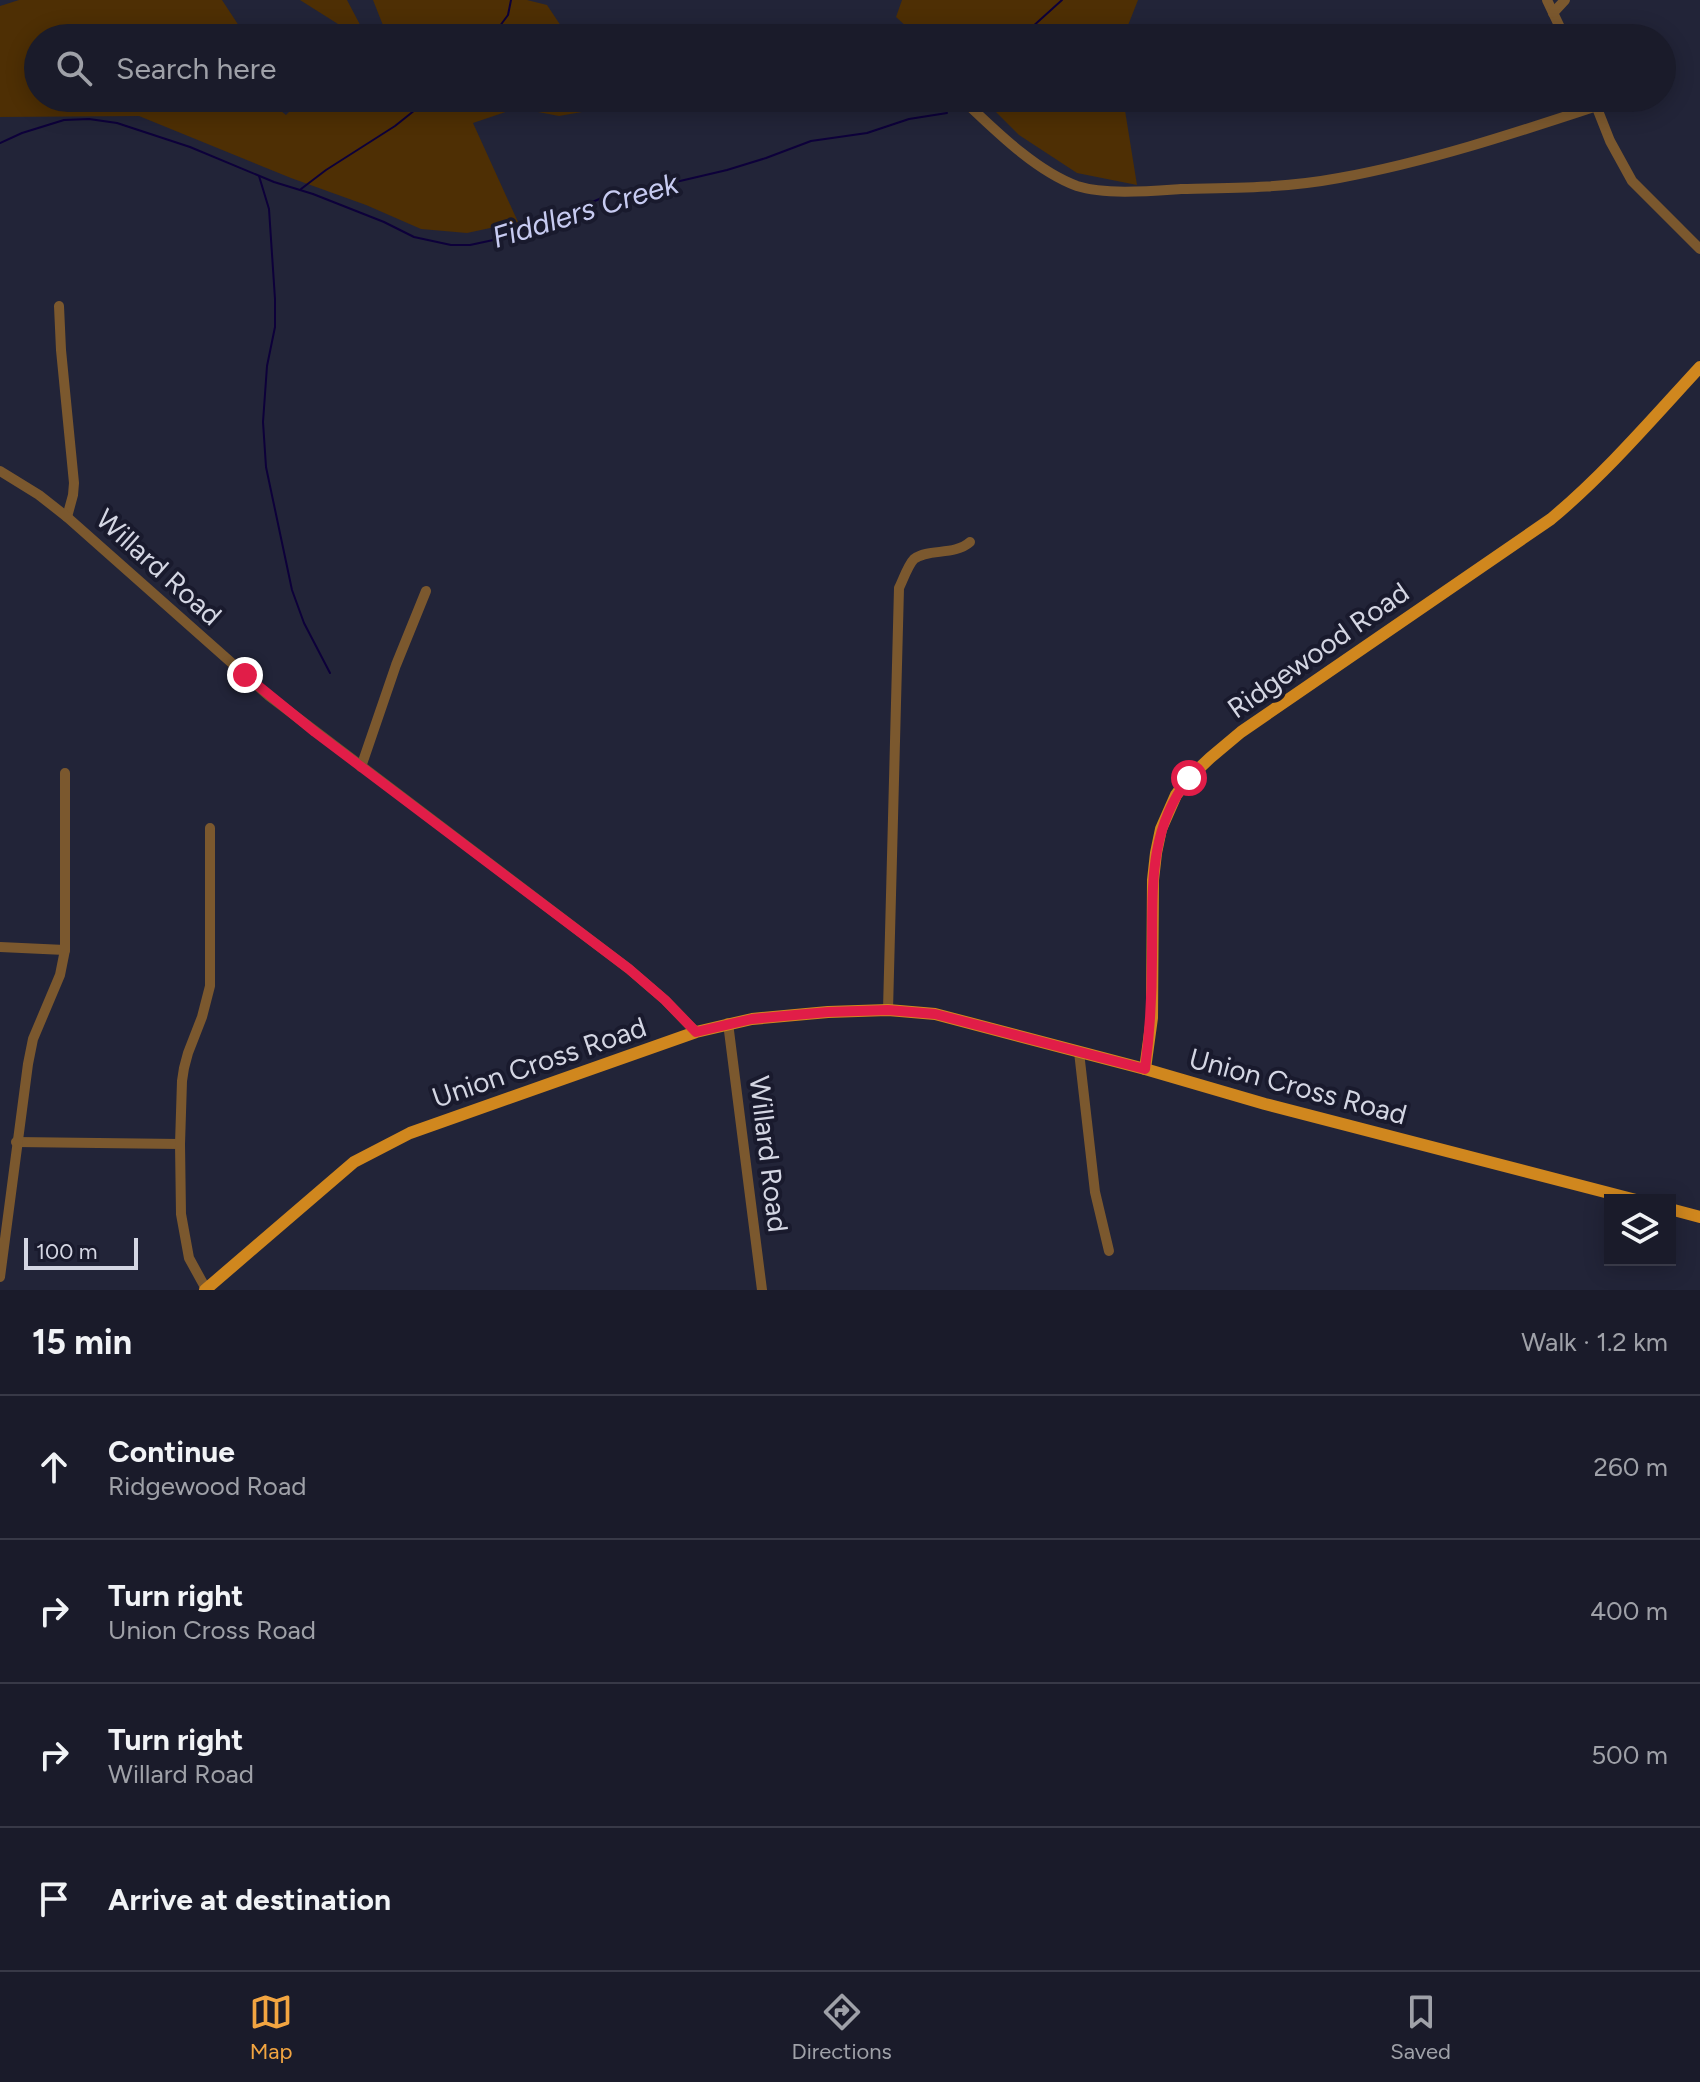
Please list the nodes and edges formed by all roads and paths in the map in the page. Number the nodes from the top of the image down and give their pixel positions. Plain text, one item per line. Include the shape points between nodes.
1 (1547, 0) edge
2 (1565, 0) edge
3 (1553, 13) junction
4 (1558, 24) edge
5 (976, 112) edge
6 (1569, 112) edge
7 (1599, 112) edge
8 (1700, 249) edge
9 (59, 306) dead end
10 (1700, 367) edge
11 (0, 471) edge
12 (67, 517) junction
13 (970, 542) dead end
14 (426, 591) dead end
15 (361, 767) junction
16 (65, 773) dead end
17 (210, 828) dead end
18 (0, 947) edge
19 (65, 950) junction
20 (888, 1010) junction
21 (728, 1023) junction
22 (696, 1032) junction
23 (1079, 1052) junction
24 (1145, 1069) junction
25 (16, 1142) junction
26 (180, 1144) junction
27 (1613, 1194) edge
28 (1676, 1211) edge
29 (1700, 1217) edge
30 (1109, 1251) dead end
31 (0, 1277) edge
32 (205, 1290) edge
33 (762, 1290) edge

1 - 3 street
2 - 3 street
3 - 4 street
5 - 6 street via 1038,165 1078,186 1118,192 1338,179 1504,137
7 - 8 street via 1632,181
9 - 12 street via 74,483
10 - 24 main road, Ridgewood Road via 1551,519 1241,732 1181,788 1167,812 1156,853 1152,1018
11 - 12 street, Willard Road
12 - 15 street, Willard Road via 269,696
13 - 20 street via 913,560 899,588
14 - 15 street
15 - 22 street, Willard Road via 629,969
16 - 19 street
17 - 26 street via 210,986 184,1068
18 - 19 street
19 - 25 street via 52,999 33,1039
20 - 21 main road, Union Cross Road
20 - 23 main road, Union Cross Road via 935,1014
21 - 22 main road, Union Cross Road
21 - 33 street, Willard Road
22 - 32 main road, Union Cross Road via 410,1133 354,1162
23 - 24 main road, Union Cross Road
23 - 30 street via 1095,1192
24 - 27 main road, Union Cross Road
25 - 26 street
25 - 31 street
26 - 32 street via 181,1214 189,1258
28 - 29 main road

